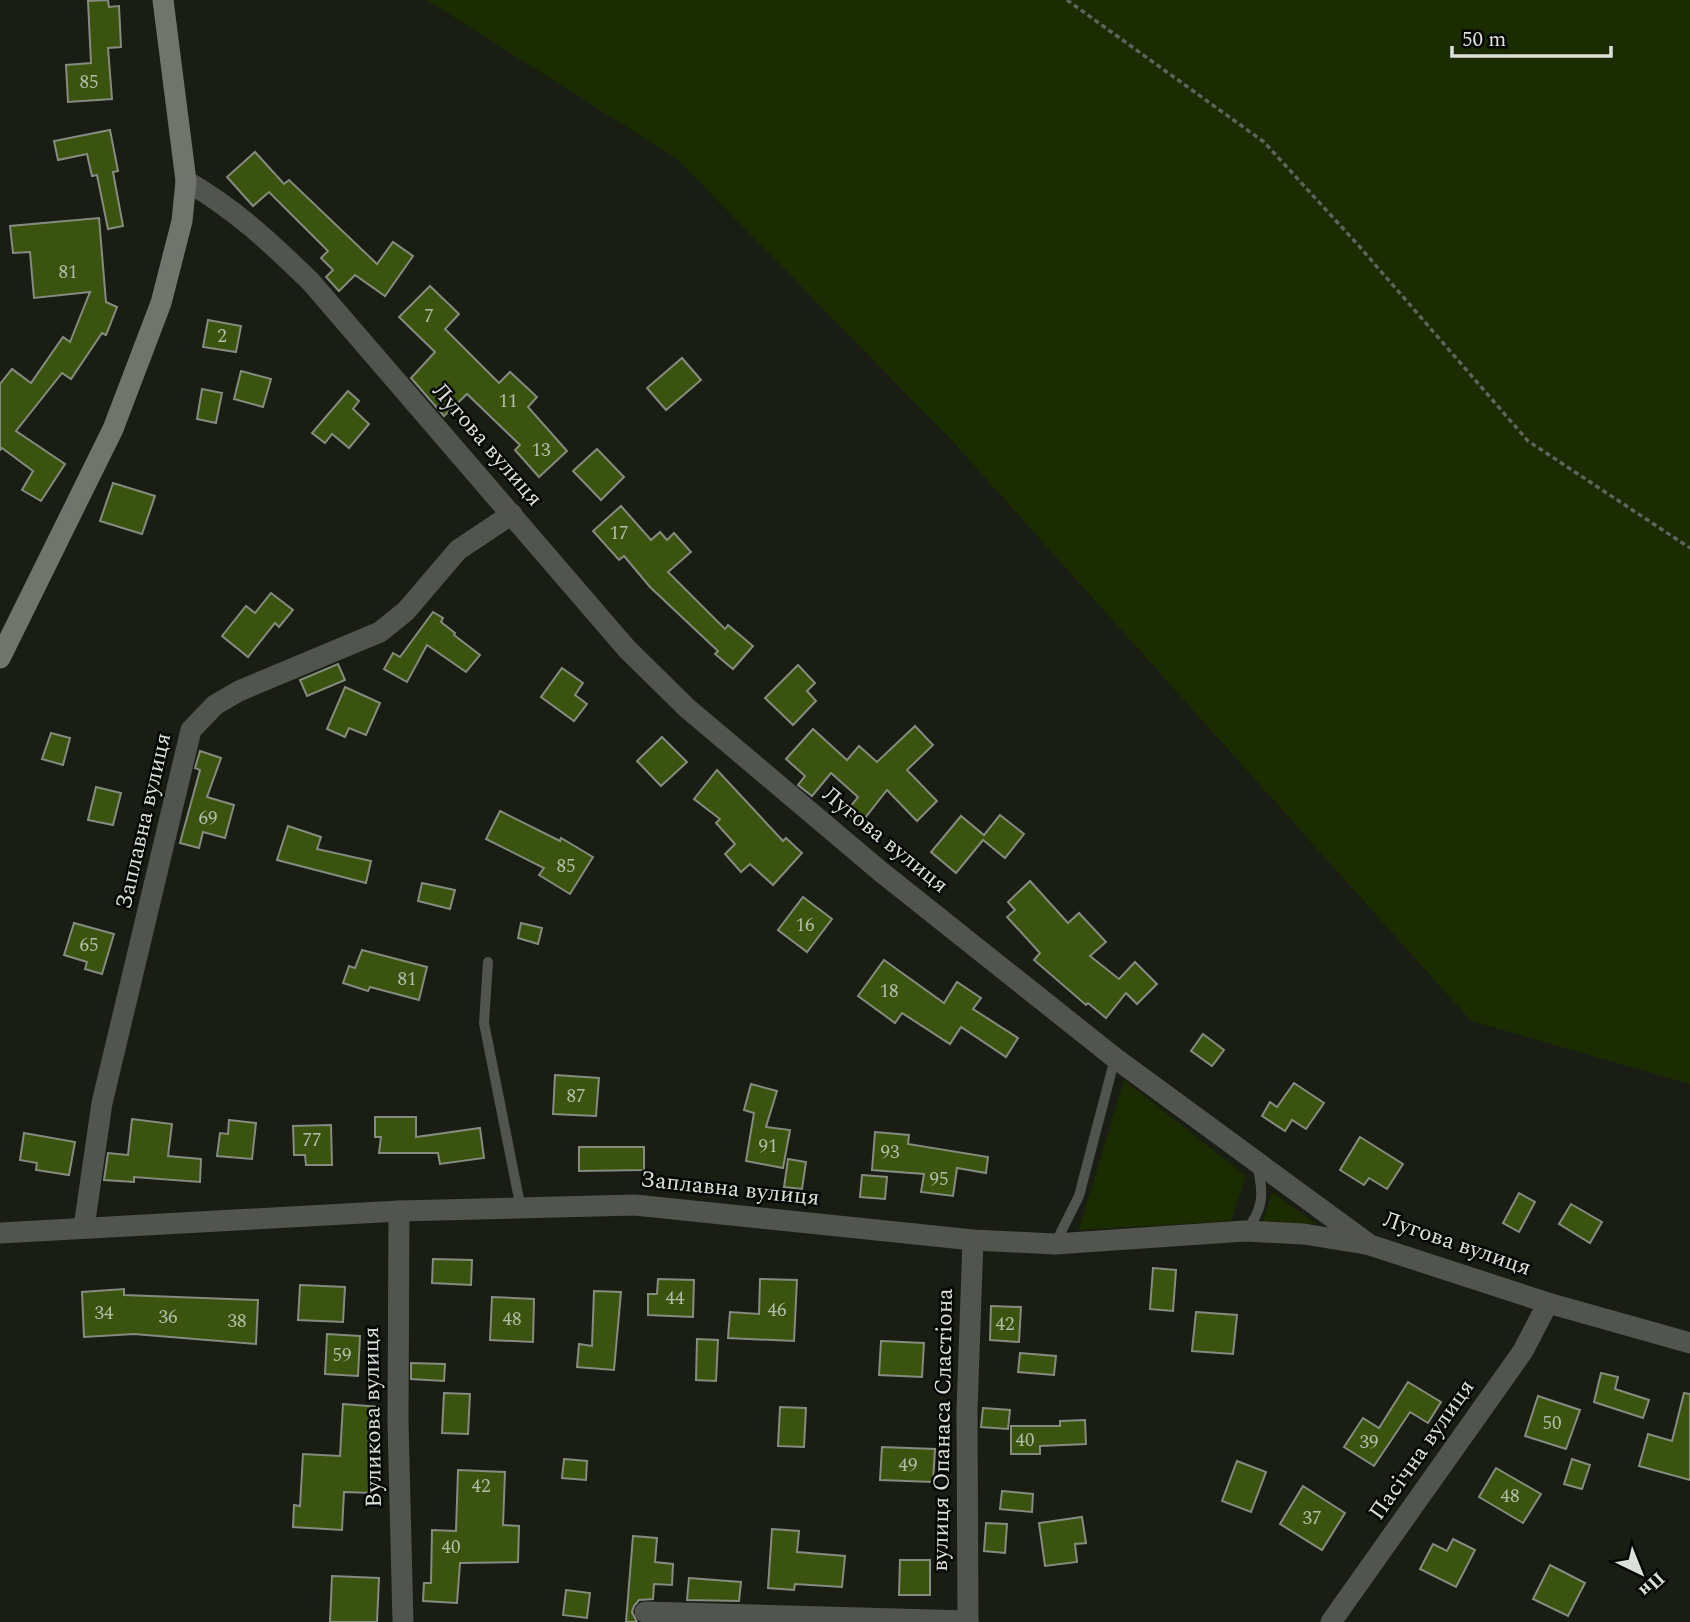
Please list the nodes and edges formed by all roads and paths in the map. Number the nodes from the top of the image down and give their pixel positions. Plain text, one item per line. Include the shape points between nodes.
1 (163, 0) edge
2 (1068, 0) edge
3 (186, 181) junction
4 (512, 514) junction
5 (1690, 548) edge
6 (0, 658) edge
7 (488, 962) dead end
8 (1115, 1058) junction
9 (1255, 1159) junction
10 (521, 1209) junction
11 (399, 1210) junction
12 (84, 1227) junction
13 (1245, 1231) junction
14 (0, 1233) edge
15 (973, 1240) junction
16 (1055, 1244) junction
17 (1370, 1245) junction
18 (1548, 1303) junction
19 (1690, 1343) edge
20 (645, 1612) dead end
21 (403, 1622) edge
22 (968, 1622) edge
23 (1331, 1622) edge

1 - 3 street
2 - 5 path via 1264,142 1528,441
3 - 4 street, Лугова вулиця via 259,230 311,282
3 - 6 street via 182,221 161,303 118,416
4 - 8 street, Лугова вулиця via 627,649 687,708 880,871
4 - 12 street, Заплавна вулиця via 458,550 406,611 380,632 239,691 215,705 191,730 102,1103
7 - 10 lane via 484,1023
8 - 9 street, Лугова вулиця
8 - 16 lane via 1079,1196
9 - 13 lane via 1264,1192 1258,1215
9 - 17 street, Лугова вулиця
10 - 11 street, Заплавна вулиця
10 - 15 street, Заплавна вулиця via 635,1205
11 - 12 street, Заплавна вулиця
11 - 21 street, Вуликова вулиця
12 - 14 street, Заплавна вулиця
13 - 16 street, Заплавна вулиця
13 - 17 street, Заплавна вулиця via 1304,1234
15 - 16 street, Заплавна вулиця
15 - 22 street, вулиця Опанаса Сластіона via 967,1410
17 - 18 street, Лугова вулиця
18 - 19 street, Лугова вулиця
18 - 23 street, Пасічна вулиця via 1524,1351
20 - 22 street, вулиця Опанаса Сластіона

